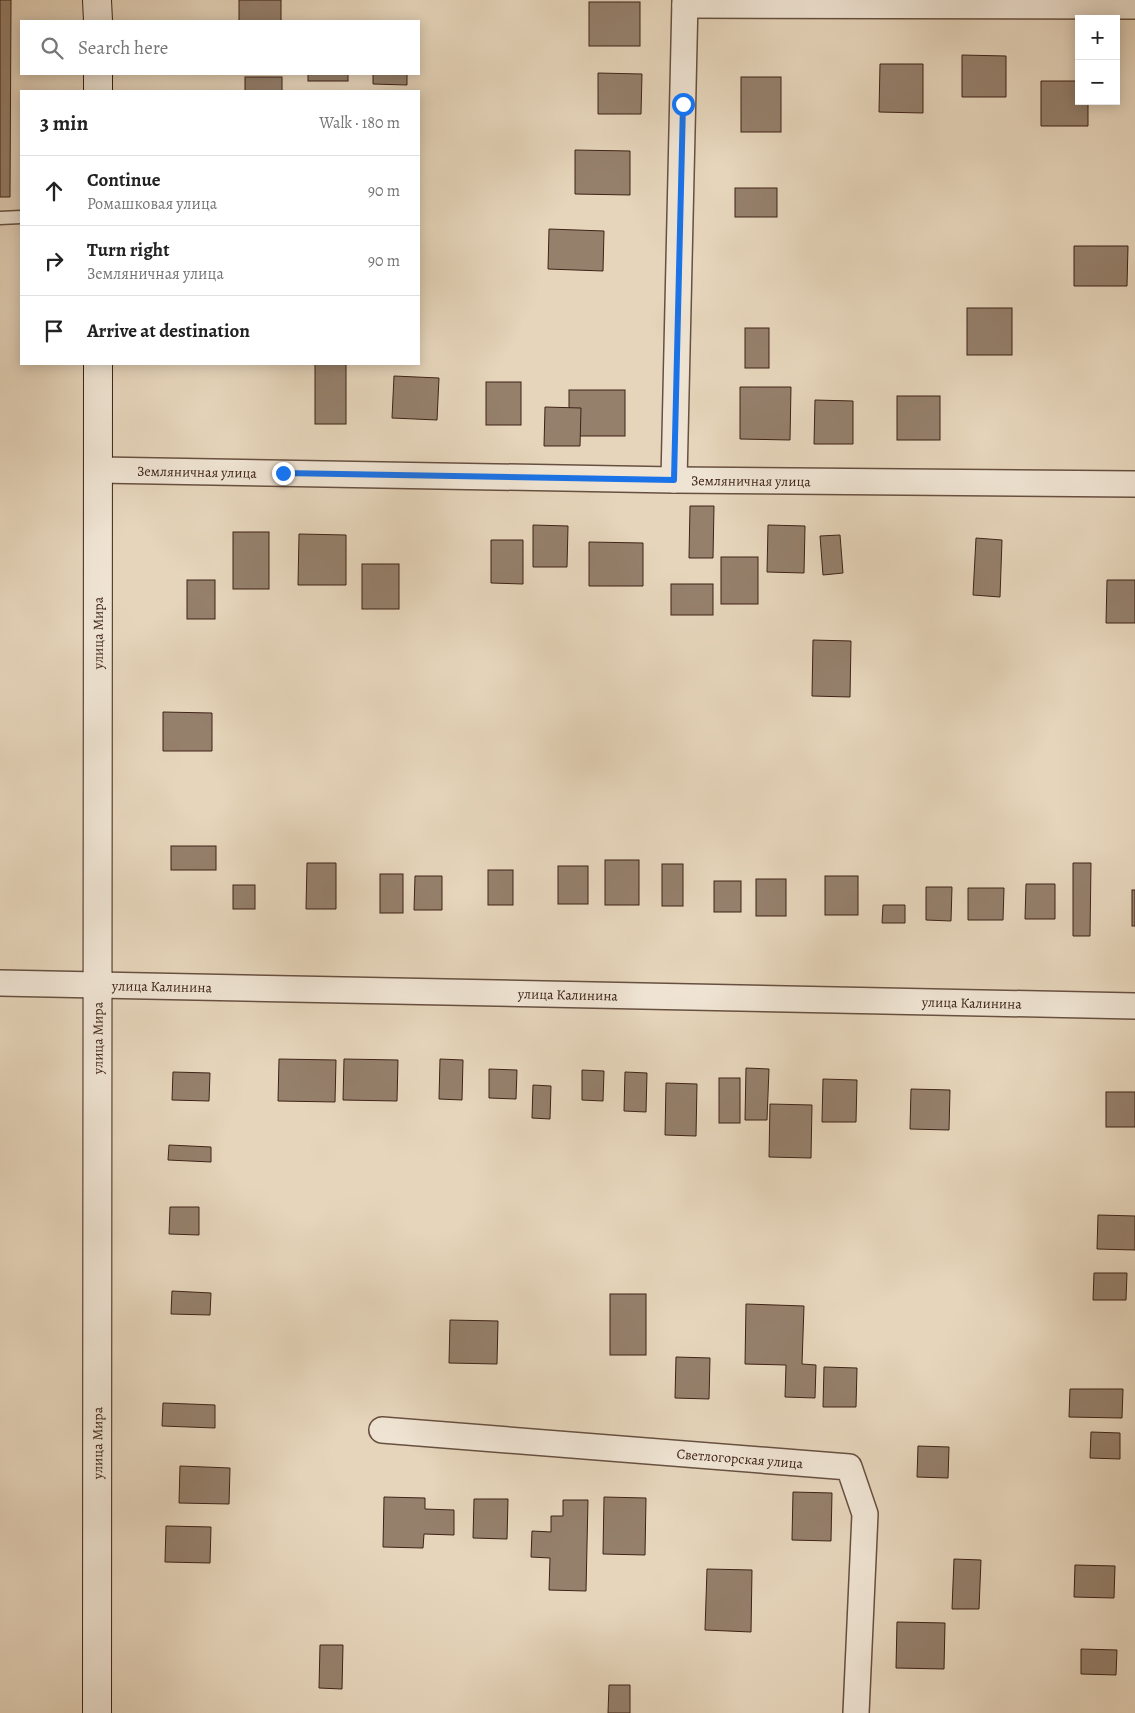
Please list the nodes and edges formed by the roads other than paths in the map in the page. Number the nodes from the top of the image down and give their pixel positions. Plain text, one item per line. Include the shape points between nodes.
1 (98, 0) edge
2 (685, 3) edge
3 (1126, 4) edge
4 (98, 20) edge
5 (98, 75) edge
6 (98, 90) edge
7 (0, 218) edge
8 (20, 218) edge
9 (98, 365) edge
10 (99, 470) junction
11 (674, 480) junction
12 (1135, 484) edge
13 (0, 983) edge
14 (98, 985) junction
15 (1135, 1006) edge
16 (382, 1430) dead end
17 (97, 1713) edge
18 (856, 1713) edge

1 - 4 main road
2 - 3 street
2 - 11 street
5 - 6 main road
7 - 8 lane
9 - 10 main road, улица Мира
10 - 11 street, Земляничная улица
10 - 14 main road, улица Мира
11 - 12 street, Земляничная улица
13 - 14 street, улица Калинина
14 - 15 street, улица Калинина
14 - 17 main road, улица Мира
16 - 18 street, Светлогорская улица via 849,1467 865,1514

